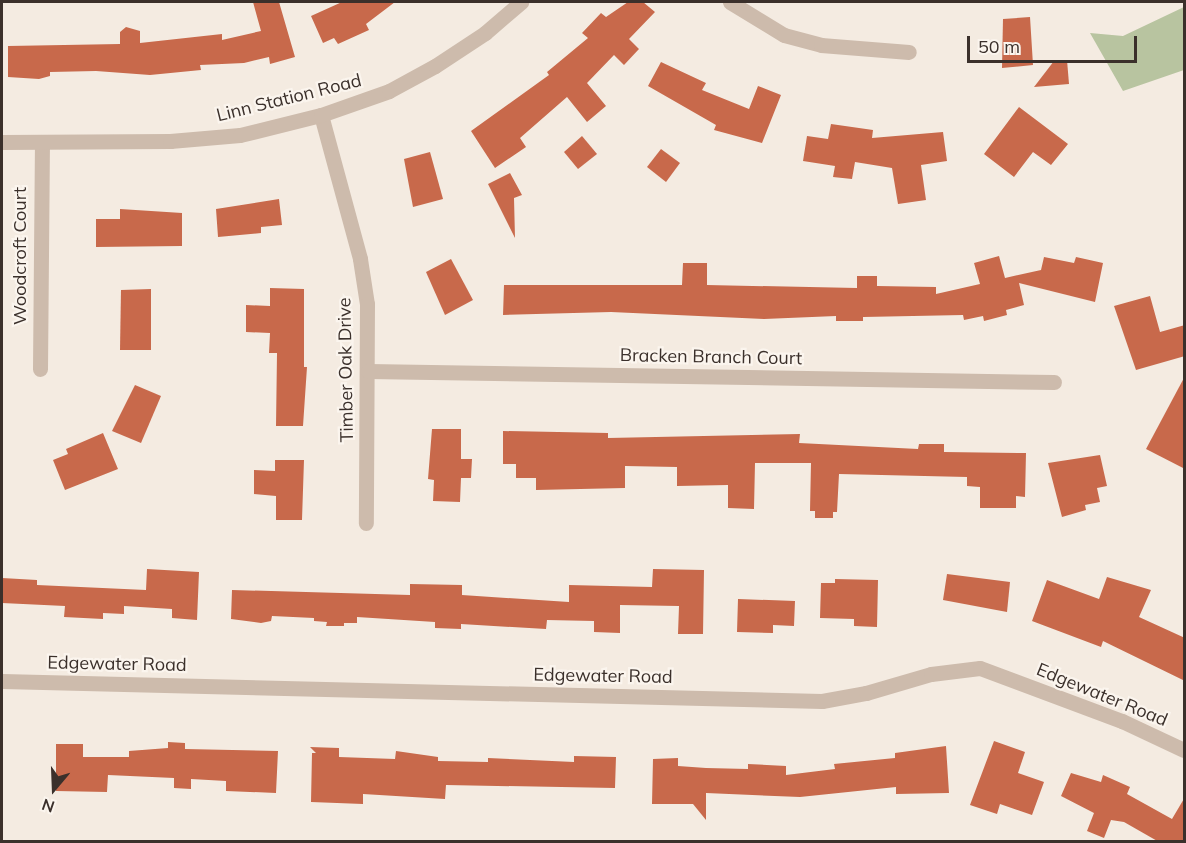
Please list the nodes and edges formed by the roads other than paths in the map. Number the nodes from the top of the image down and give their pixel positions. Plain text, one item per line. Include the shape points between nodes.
1 (521, 2) edge
2 (730, 2) edge
3 (909, 52) dead end
4 (321, 115) junction
5 (2, 142) edge
6 (42, 142) junction
7 (40, 369) dead end
8 (368, 371) junction
9 (1054, 382) dead end
10 (366, 523) dead end
11 (2, 681) edge
12 (1185, 750) edge

1 - 4 street, Linn Station Road via 485,33 435,66 389,91
2 - 3 street via 784,35 821,45
4 - 6 street, Linn Station Road via 228,136 170,141
4 - 8 street, Timber Oak Drive via 360,259 367,304
5 - 6 street, Linn Station Road
6 - 7 street, Woodcroft Court
8 - 9 street, Bracken Branch Court
8 - 10 street, Timber Oak Drive
11 - 12 street, Edgewater Road via 822,700 866,693 931,674 980,668 1122,721

